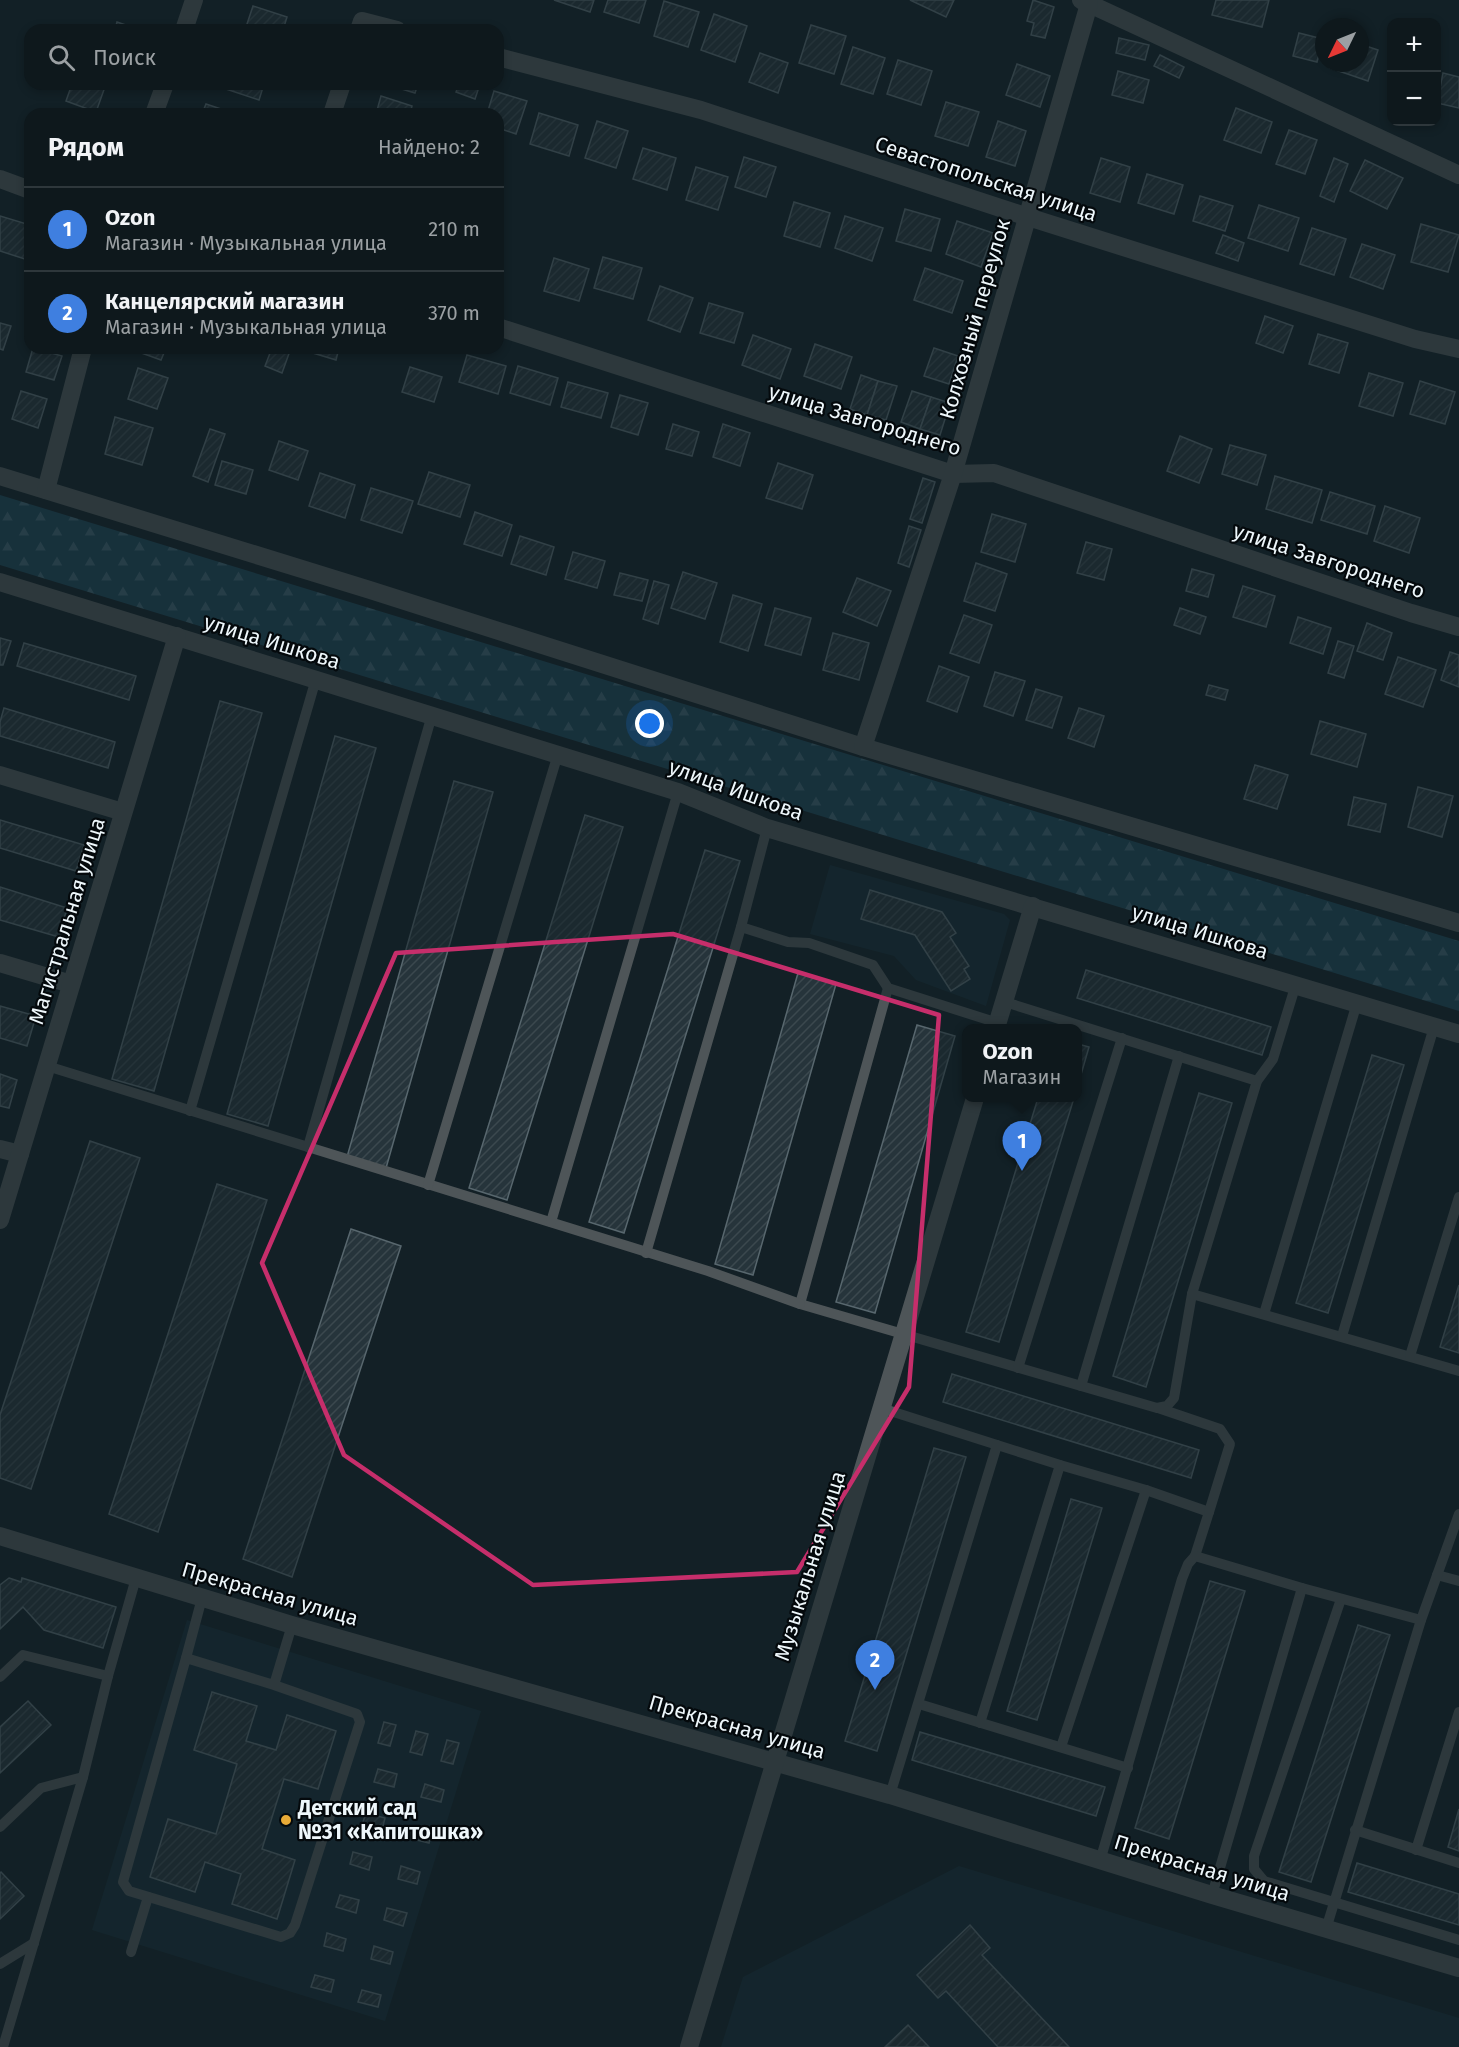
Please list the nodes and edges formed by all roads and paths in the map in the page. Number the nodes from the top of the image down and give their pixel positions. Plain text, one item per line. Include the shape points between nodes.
1 (194, 0) edge
2 (1085, 2) edge
3 (186, 24) edge
4 (504, 59) edge
5 (163, 90) edge
6 (340, 90) edge
7 (156, 108) edge
8 (334, 108) edge
9 (1459, 175) edge
10 (0, 179) edge
11 (24, 188) edge
12 (1028, 217) junction
13 (504, 329) edge
14 (1459, 349) edge
15 (81, 354) edge
16 (953, 474) junction
17 (0, 476) edge
18 (45, 490) junction
19 (0, 582) edge
20 (1459, 627) edge
21 (177, 636) junction
22 (316, 679) junction
23 (432, 715) junction
24 (862, 747) junction
25 (558, 754) junction
26 (0, 775) edge
27 (678, 792) junction
28 (123, 812) junction
29 (767, 828) junction
30 (1033, 906) junction
31 (1459, 923) edge
32 (741, 927) junction
33 (0, 963) edge
34 (71, 984) junction
35 (1296, 984) junction
36 (888, 988) junction
37 (1005, 1002) junction
38 (1357, 1003) junction
39 (991, 1024) edge
40 (998, 1024) edge
41 (1076, 1024) edge
42 (1082, 1026) edge
43 (1434, 1027) junction
44 (1459, 1034) edge
45 (1122, 1038) junction
46 (1179, 1056) junction
47 (46, 1066) junction
48 (1257, 1081) junction
49 (974, 1102) edge
50 (190, 1110) junction
51 (308, 1147) junction
52 (0, 1149) edge
53 (20, 1154) junction
54 (428, 1185) junction
55 (1459, 1197) edge
56 (0, 1220) edge
57 (551, 1222) junction
58 (646, 1253) junction
59 (1192, 1294) junction
60 (800, 1304) junction
61 (1264, 1314) junction
62 (904, 1334) junction
63 (1342, 1336) junction
64 (1410, 1356) junction
65 (1018, 1368) junction
66 (1459, 1371) edge
67 (1081, 1386) junction
68 (881, 1408) junction
69 (1157, 1408) junction
70 (997, 1445) junction
71 (1060, 1465) junction
72 (1146, 1490) junction
73 (1209, 1512) junction
74 (1459, 1514) edge
75 (0, 1536) edge
76 (1195, 1556) junction
77 (1437, 1575) junction
78 (136, 1578) junction
79 (1459, 1581) edge
80 (1302, 1588) junction
81 (202, 1598) junction
82 (1341, 1599) junction
83 (1421, 1620) junction
84 (292, 1625) junction
85 (186, 1659) junction
86 (108, 1676) junction
87 (0, 1677) edge
88 (274, 1685) junction
89 (919, 1704) junction
90 (1459, 1712) edge
91 (980, 1723) junction
92 (1061, 1747) junction
93 (775, 1761) junction
94 (1128, 1768) junction
95 (83, 1777) junction
96 (890, 1795) junction
97 (0, 1827) edge
98 (1355, 1830) junction
99 (1416, 1850) junction
100 (1100, 1861) junction
101 (1459, 1863) edge
102 (1212, 1895) junction
103 (148, 1897) junction
104 (1333, 1902) junction
105 (1326, 1929) junction
106 (1459, 1940) edge
107 (34, 1943) junction
108 (131, 1952) dead end
109 (0, 1964) edge
110 (1459, 1968) edge
111 (3, 2047) edge
112 (689, 2047) edge

1 - 3 street
2 - 9 street
2 - 12 street, Колхозный переулок
4 - 12 street, Севастопольская улица via 700,110
5 - 7 street
6 - 8 street
10 - 11 street
12 - 14 street, Севастопольская улица via 1415,339
12 - 16 street, Колхозный переулок
13 - 16 street, улица Завгороднего
15 - 18 street
16 - 20 street, улица Завгороднего via 994,473
16 - 24 street, Колхозный переулок
17 - 18 street
18 - 24 street
19 - 21 street, улица Ишкова
21 - 22 street, улица Ишкова
21 - 28 street, Магистральная улица
22 - 23 street, улица Ишкова
22 - 50 lane
23 - 25 street, улица Ишкова
23 - 51 lane
24 - 31 street
25 - 27 street, улица Ишкова
25 - 54 lane
26 - 28 street
27 - 29 street, улица Ишкова
27 - 57 lane
28 - 34 street, Магистральная улица
29 - 30 street, улица Ишкова
29 - 32 lane
30 - 35 street, улица Ишкова
30 - 37 street
32 - 36 lane via 788,942 809,943 873,965
32 - 58 lane
33 - 34 street
34 - 47 street, Магистральная улица
35 - 38 street, улица Ишкова
35 - 48 lane via 1273,1059
36 - 39 lane
36 - 60 lane
37 - 40 street
37 - 41 lane
38 - 43 street, улица Ишкова
38 - 61 lane
42 - 45 lane
43 - 44 street, улица Ишкова
43 - 63 lane
45 - 46 lane
45 - 65 lane
46 - 48 lane
46 - 67 lane
47 - 50 lane
47 - 53 street, Магистральная улица
48 - 59 lane
49 - 62 street, Музыкальная улица
50 - 51 lane
51 - 54 lane
52 - 53 street
53 - 56 street, Магистральная улица
54 - 57 lane
55 - 64 lane
57 - 58 lane
58 - 60 lane
59 - 61 lane
59 - 69 lane via 1174,1398 1167,1406
60 - 62 lane
61 - 63 lane
62 - 65 lane
62 - 68 street, Музыкальная улица
63 - 64 lane
64 - 66 lane
65 - 67 lane
67 - 69 lane
68 - 70 lane
68 - 93 street, Музыкальная улица
69 - 73 lane via 1220,1429 1230,1444
70 - 71 lane
70 - 89 lane
71 - 72 lane
71 - 91 lane
72 - 73 lane
72 - 92 lane
73 - 76 lane
74 - 77 lane
75 - 78 street, Прекрасная улица
76 - 80 lane
76 - 94 lane via 1182,1579
77 - 79 lane
77 - 83 lane
78 - 81 street, Прекрасная улица
78 - 86 lane
80 - 82 lane
80 - 102 lane
81 - 84 street, Прекрасная улица
81 - 85 lane
82 - 83 lane
82 - 104 lane via 1254,1857 1254,1869 1264,1881
83 - 98 lane
84 - 88 lane
84 - 93 street, Прекрасная улица
85 - 88 lane
85 - 103 lane via 123,1882 129,1891
86 - 87 lane via 23,1655
86 - 95 lane
88 - 103 lane via 357,1714 360,1722 295,1925 281,1937
89 - 91 lane
89 - 96 lane
90 - 99 lane
91 - 92 lane
92 - 94 lane
93 - 96 street, Прекрасная улица
93 - 112 street, Музыкальная улица
94 - 100 lane
95 - 97 lane via 41,1788
95 - 107 lane
96 - 100 street, Прекрасная улица
98 - 99 lane
98 - 104 lane
99 - 101 lane
100 - 102 street, Прекрасная улица
102 - 105 street, Прекрасная улица
103 - 108 lane
104 - 105 lane
104 - 106 lane
105 - 110 street, Прекрасная улица
107 - 109 lane
107 - 111 lane

